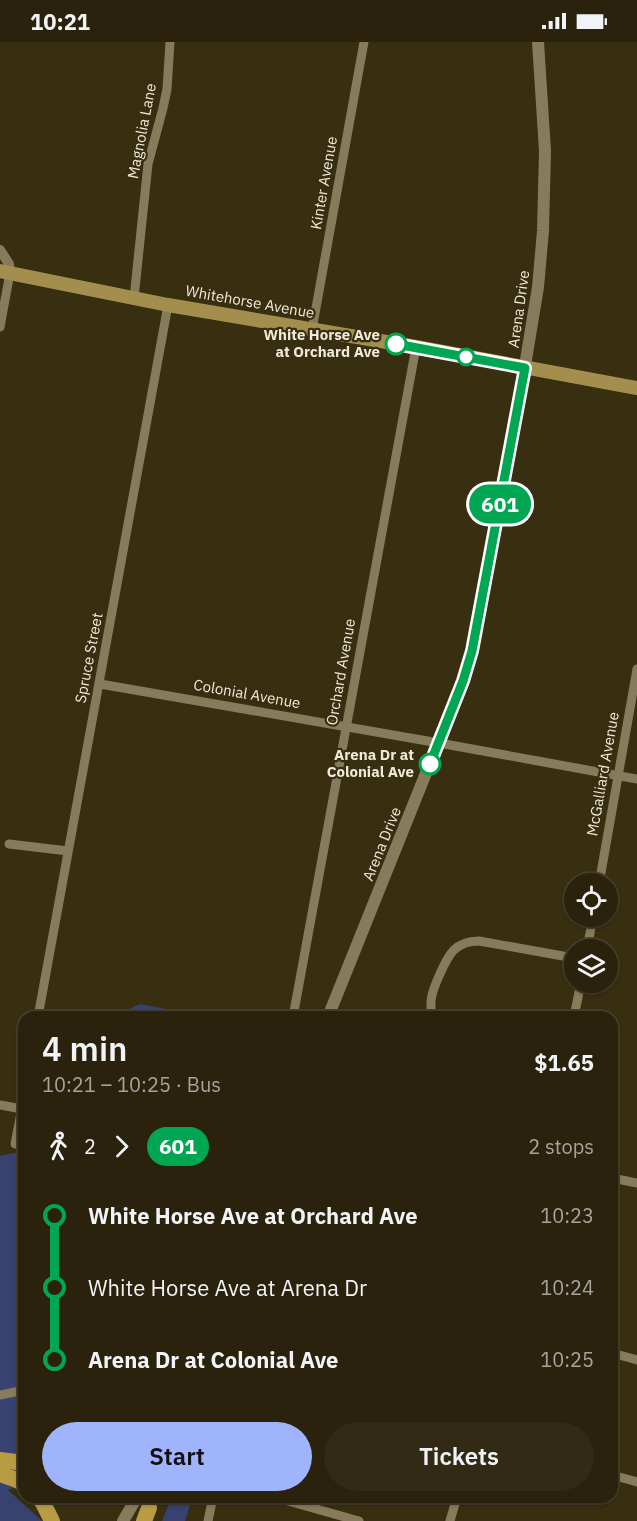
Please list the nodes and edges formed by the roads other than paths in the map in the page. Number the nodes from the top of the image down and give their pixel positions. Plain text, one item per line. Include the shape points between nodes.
1 (170, 42) edge
2 (364, 42) edge
3 (538, 42) edge
4 (0, 250) edge
5 (5, 272) edge
6 (134, 297) junction
7 (168, 305) junction
8 (0, 327) edge
9 (312, 330) junction
10 (416, 347) junction
11 (525, 368) junction
12 (636, 385) edge
13 (637, 669) edge
14 (100, 684) junction
15 (346, 727) junction
16 (439, 743) junction
17 (618, 776) junction
18 (637, 779) edge
19 (9, 844) dead end
20 (68, 851) junction
21 (601, 873) edge
22 (564, 956) edge
23 (579, 993) edge
24 (39, 1011) edge
25 (296, 1011) edge
26 (330, 1011) edge
27 (431, 1011) edge
28 (575, 1011) edge
29 (0, 1105) edge
30 (18, 1108) edge
31 (18, 1129) edge
32 (15, 1144) dead end
33 (618, 1179) edge
34 (637, 1183) edge
35 (618, 1355) edge
36 (637, 1360) edge
37 (18, 1391) edge
38 (0, 1395) edge
39 (0, 1460) edge
40 (18, 1462) edge
41 (0, 1474) edge
42 (618, 1477) edge
43 (18, 1481) edge
44 (637, 1482) edge
45 (44, 1503) edge
46 (212, 1503) edge
47 (295, 1503) edge
48 (455, 1503) edge
49 (145, 1509) edge
50 (52, 1521) edge
51 (123, 1521) edge
52 (208, 1521) edge
53 (359, 1521) edge
54 (450, 1521) edge

1 - 6 street, Magnolia Lane via 164,108 148,164
2 - 9 street, Kinter Avenue
3 - 11 main road, Arena Drive via 545,198 538,286
4 - 5 street via 9,264
5 - 6 main road, Whitehorse Avenue
5 - 8 street
6 - 7 main road, Whitehorse Avenue
7 - 9 main road, Whitehorse Avenue
7 - 14 street, Spruce Street
9 - 10 main road, Whitehorse Avenue
10 - 11 main road, Whitehorse Avenue
10 - 15 street, Orchard Avenue
11 - 12 main road, Whitehorse Avenue
11 - 16 main road, Arena Drive via 472,651
13 - 17 street, McGalliard Avenue
14 - 15 street, Colonial Avenue
14 - 20 street, Spruce Street
15 - 16 street, Colonial Avenue
15 - 25 street, Orchard Avenue
16 - 17 street, Colonial Avenue
16 - 26 main road, Arena Drive
17 - 18 street, Colonial Avenue
17 - 21 street, McGalliard Avenue
19 - 20 street
20 - 24 street, Spruce Street
22 - 27 street via 479,941 465,943 446,959 432,993
23 - 28 street
29 - 30 street
31 - 32 street
33 - 34 street
35 - 36 street
37 - 38 street
39 - 40 highway
41 - 43 highway
42 - 44 street
45 - 50 highway
46 - 52 street
47 - 53 street
48 - 54 street
49 - 51 main road

